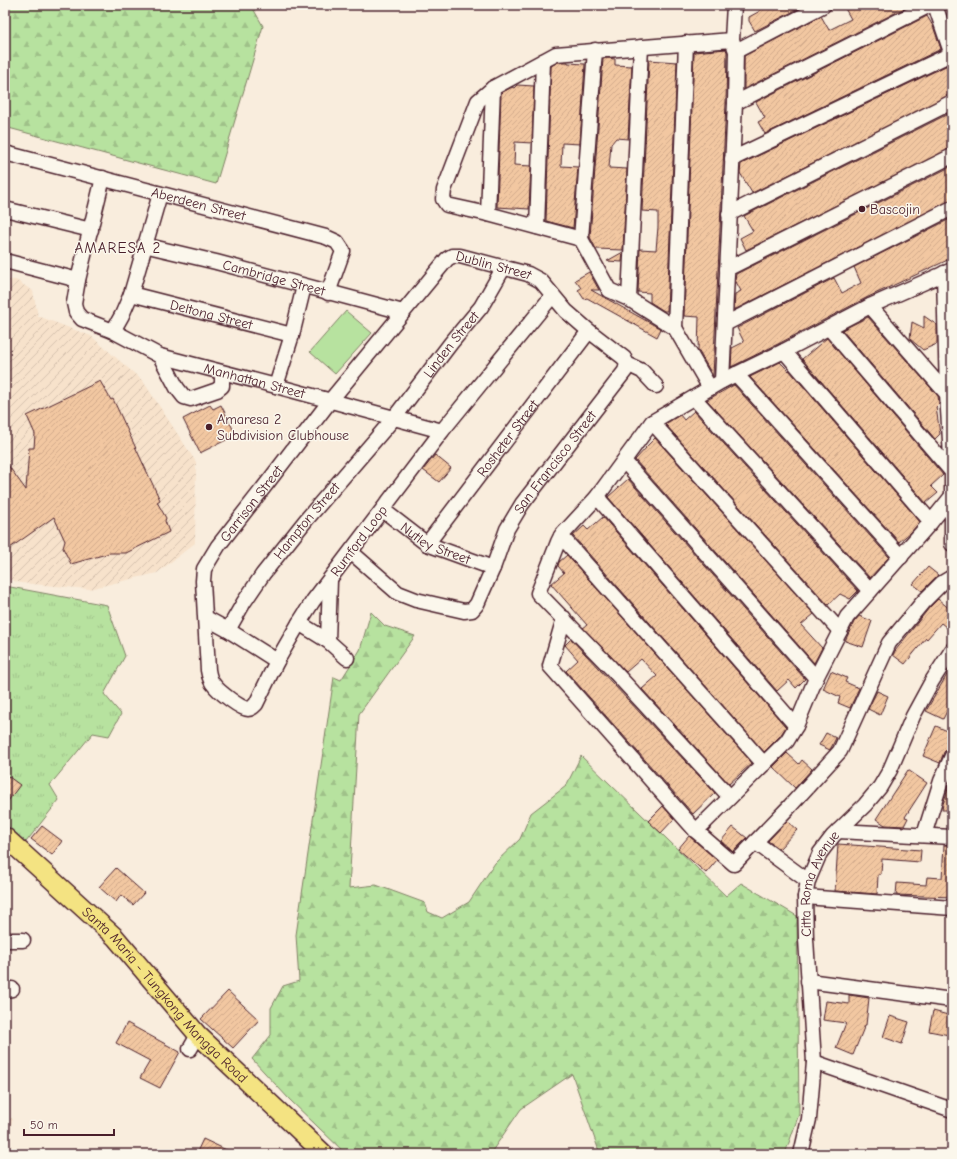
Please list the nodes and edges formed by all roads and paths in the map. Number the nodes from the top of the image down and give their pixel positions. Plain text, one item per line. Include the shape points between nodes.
1 (734, 5) edge
2 (824, 5) edge
3 (930, 5) edge
4 (935, 5) edge
5 (686, 43) junction
6 (734, 45) junction
7 (641, 47) junction
8 (595, 50) junction
9 (951, 54) edge
10 (543, 61) junction
11 (493, 88) junction
12 (952, 102) edge
13 (735, 103) junction
14 (5, 153) edge
15 (952, 156) edge
16 (732, 159) junction
17 (103, 178) junction
18 (160, 194) junction
19 (5, 208) edge
20 (952, 208) edge
21 (488, 214) junction
22 (729, 214) junction
23 (537, 227) junction
24 (91, 230) junction
25 (581, 239) junction
26 (144, 245) junction
27 (5, 261) edge
28 (504, 267) junction
29 (727, 269) junction
30 (948, 272) edge
31 (78, 280) junction
32 (304, 286) junction
33 (328, 293) junction
34 (131, 294) junction
35 (553, 295) junction
36 (629, 299) junction
37 (870, 306) junction
38 (403, 312) junction
39 (725, 324) junction
40 (675, 328) junction
41 (828, 328) junction
42 (113, 331) junction
43 (588, 331) junction
44 (292, 335) junction
45 (784, 351) junction
46 (160, 356) junction
47 (627, 364) junction
48 (222, 373) junction
49 (736, 374) junction
50 (716, 385) junction
51 (276, 386) junction
52 (656, 386) dead end
53 (947, 394) junction
54 (694, 398) junction
55 (330, 401) junction
56 (394, 418) junction
57 (652, 422) junction
58 (442, 431) junction
59 (624, 461) junction
60 (952, 472) edge
61 (952, 496) edge
62 (597, 497) junction
63 (383, 510) junction
64 (931, 522) junction
65 (561, 536) junction
66 (427, 544) junction
67 (952, 544) edge
68 (351, 552) junction
69 (900, 557) junction
70 (493, 568) junction
71 (952, 577) edge
72 (330, 580) junction
73 (870, 591) junction
74 (206, 618) junction
75 (564, 618) junction
76 (299, 622) junction
77 (228, 630) junction
78 (840, 631) junction
79 (328, 641) junction
80 (952, 650) edge
81 (347, 658) dead end
82 (277, 661) junction
83 (816, 678) junction
84 (796, 726) junction
85 (952, 756) edge
86 (764, 764) junction
87 (946, 781) edge
88 (730, 797) junction
89 (696, 831) junction
90 (838, 831) junction
91 (924, 835) junction
92 (5, 837) edge
93 (952, 837) edge
94 (755, 842) junction
95 (808, 881) junction
96 (805, 897) junction
97 (952, 908) edge
98 (5, 940) edge
99 (23, 940) dead end
100 (808, 982) junction
101 (952, 1000) edge
102 (814, 1062) junction
103 (952, 1110) edge
104 (324, 1154) edge
105 (801, 1154) edge

1 - 6 street
2 - 6 street
3 - 13 street
4 - 9 street
5 - 6 street
5 - 7 street
5 - 40 street
6 - 13 street
7 - 8 street
7 - 36 street
8 - 10 street via 556,54
8 - 25 street
9 - 16 street
10 - 11 street
10 - 23 street
11 - 21 street
11 - 21 street via 478,101 444,190 443,199 447,205
12 - 22 street
13 - 16 street
14 - 17 street, Aberdeen Street
15 - 29 street
16 - 22 street
17 - 18 street, Aberdeen Street
17 - 24 street
18 - 26 street
18 - 33 street, Aberdeen Street via 337,242 343,251
19 - 24 street
20 - 39 street
21 - 23 street
22 - 29 street
23 - 25 street
24 - 31 street
25 - 36 street via 609,290
26 - 32 street, Cambridge Street
26 - 34 street
27 - 31 street
28 - 35 street, Dublin Street via 541,281
28 - 38 street, Dublin Street via 452,256 446,259
28 - 56 street, Linden Street via 481,307
29 - 39 street
30 - 37 street
30 - 53 street
31 - 42 street, Manhattan Street via 74,303 76,312 82,319
32 - 33 street, Cambridge Street
32 - 44 street
33 - 38 street, Cambridge Street
34 - 42 street
34 - 44 street, Deltona Street
35 - 43 street, Dublin Street
35 - 58 street, Rumford Loop
36 - 40 street
37 - 41 street
37 - 53 street
38 - 55 street, Dublin Street
39 - 50 street
40 - 50 street
41 - 45 street
41 - 60 street
42 - 46 street, Manhattan Street
43 - 47 street, Dublin Street via 624,358
43 - 66 street, Rosheter Street
44 - 51 street
45 - 49 street
45 - 64 street
46 - 48 street, Manhattan Street
46 - 48 street via 176,388 184,397 191,399 222,386
47 - 52 street, Dublin Street via 642,371
47 - 70 street, San Francisco Street via 625,372 522,504 507,529
48 - 51 street, Manhattan Street
49 - 50 street
49 - 69 street
50 - 54 street
51 - 55 street, Manhattan Street
53 - 60 street
54 - 57 street
54 - 73 street
55 - 56 street, Manhattan Street
55 - 74 street, Garrison Street via 218,546 204,569
56 - 58 street, Manhattan Street
56 - 77 street, Hampton Street via 263,574
57 - 59 street
57 - 78 street
58 - 63 street, Rumford Loop
59 - 62 street
59 - 83 street
60 - 61 street
61 - 64 street
61 - 67 street
62 - 65 street
62 - 84 street
63 - 66 street, Nutley Street
63 - 68 street, Rumford Loop
64 - 69 street
65 - 75 street via 538,593
65 - 86 street
66 - 70 street, Nutley Street
68 - 70 street, San Francisco Street via 398,593 416,600 464,611 472,610 477,604
68 - 72 street, Rumford Loop
69 - 73 street
71 - 94 street via 923,602 889,643 840,751
72 - 76 street, Rumford Loop
72 - 79 street
73 - 78 street
74 - 77 street
74 - 82 street, Rumford Loop via 210,678 214,686 240,706 246,709 256,704
75 - 88 street
75 - 89 street via 550,666
76 - 79 street
76 - 82 street, Rumford Loop
77 - 82 street
78 - 83 street
79 - 81 street
80 - 90 street, Citta Roma Avenue via 932,681 880,787
83 - 84 street
84 - 86 street via 787,741
85 - 87 street
86 - 88 street
87 - 91 street
88 - 89 street
89 - 94 street via 734,864
90 - 91 street
90 - 95 street, Citta Roma Avenue via 820,853
91 - 93 street
92 - 104 main road, Santa Maria - Tungkong Mangga Road via 115,937 194,1042
94 - 95 street
95 - 96 street, Citta Roma Avenue
96 - 97 street
96 - 100 street, Citta Roma Avenue
98 - 99 street
100 - 101 street
100 - 102 street, Citta Roma Avenue
102 - 103 street
102 - 105 street, Citta Roma Avenue via 809,1119

